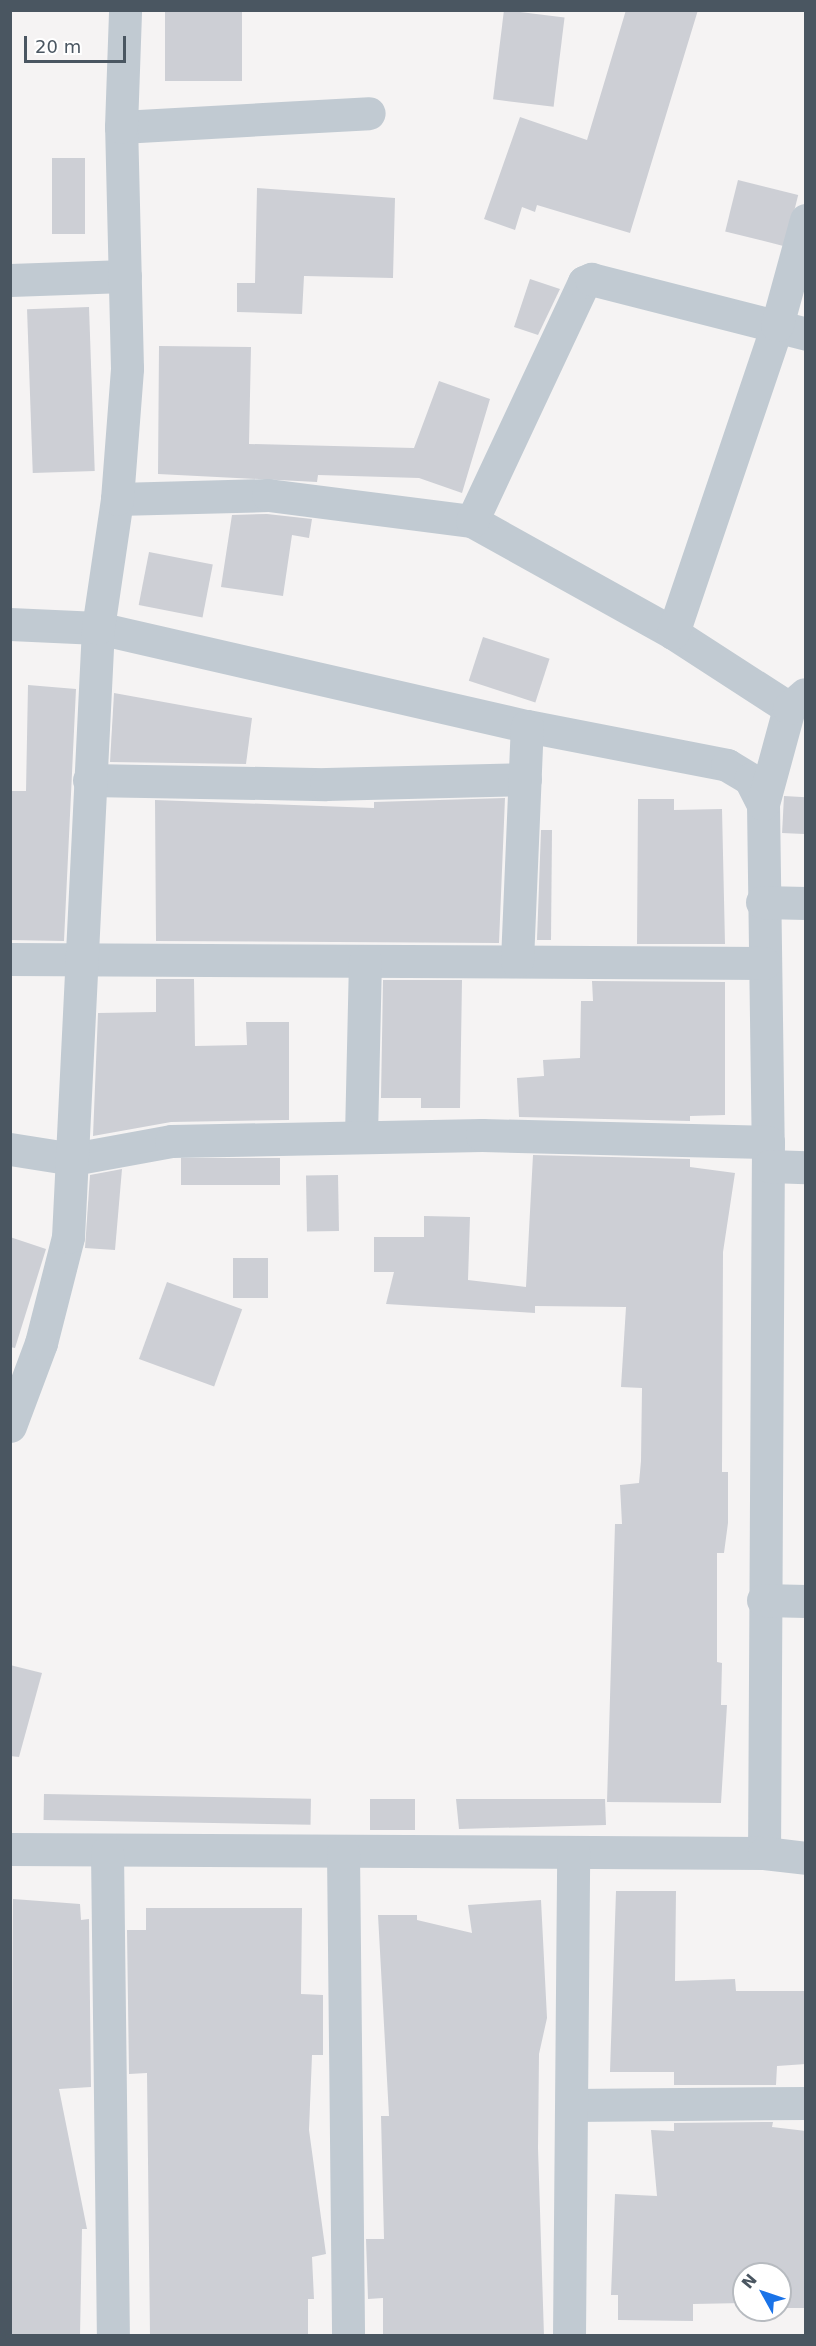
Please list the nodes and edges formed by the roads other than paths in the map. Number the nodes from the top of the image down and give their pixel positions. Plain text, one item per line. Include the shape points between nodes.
1 (125, 10) edge
2 (369, 113) dead end
3 (122, 127) junction
4 (806, 220) edge
5 (125, 276) junction
6 (10, 280) edge
7 (791, 330) edge
8 (117, 499) junction
9 (472, 520) junction
10 (10, 624) edge
11 (98, 628) junction
12 (673, 633) junction
13 (797, 700) edge
14 (527, 726) junction
15 (525, 779) junction
16 (89, 780) junction
17 (763, 804) junction
18 (762, 902) junction
19 (806, 903) edge
20 (10, 959) edge
21 (83, 961) junction
22 (364, 961) junction
23 (517, 961) junction
24 (764, 963) junction
25 (361, 1136) junction
26 (10, 1149) edge
27 (768, 1154) junction
28 (73, 1159) junction
29 (806, 1167) edge
30 (10, 1426) edge
31 (764, 1600) junction
32 (806, 1601) edge
33 (10, 1849) edge
34 (107, 1852) junction
35 (343, 1852) junction
36 (573, 1852) junction
37 (764, 1852) junction
38 (806, 1858) edge
39 (806, 2103) edge
40 (572, 2105) junction
41 (113, 2336) edge
42 (348, 2336) edge
43 (569, 2336) edge

1 - 3 street
2 - 3 street
3 - 5 street
4 - 7 street
5 - 6 street
5 - 8 street via 128,368
7 - 9 street via 591,279 584,282
7 - 12 street
8 - 9 street via 268,495
8 - 11 street
9 - 12 street
10 - 11 street
11 - 14 street
11 - 16 street
12 - 13 street
13 - 17 street
14 - 15 street
14 - 17 street via 727,765 750,779
15 - 16 street via 326,784
15 - 23 street
16 - 21 street
17 - 18 street
18 - 19 street
18 - 24 street
20 - 21 street
21 - 22 street
21 - 28 street via 71,1116
22 - 23 street
22 - 25 street
23 - 24 street
24 - 27 street
25 - 27 street
25 - 28 street via 171,1141
26 - 28 street
27 - 29 street
27 - 31 street
28 - 30 street via 68,1237 41,1343
31 - 32 street
31 - 37 street
33 - 34 street
34 - 35 street
34 - 41 street
35 - 36 street
35 - 42 street
36 - 37 street
36 - 40 street
37 - 38 street
39 - 40 street
40 - 43 street

